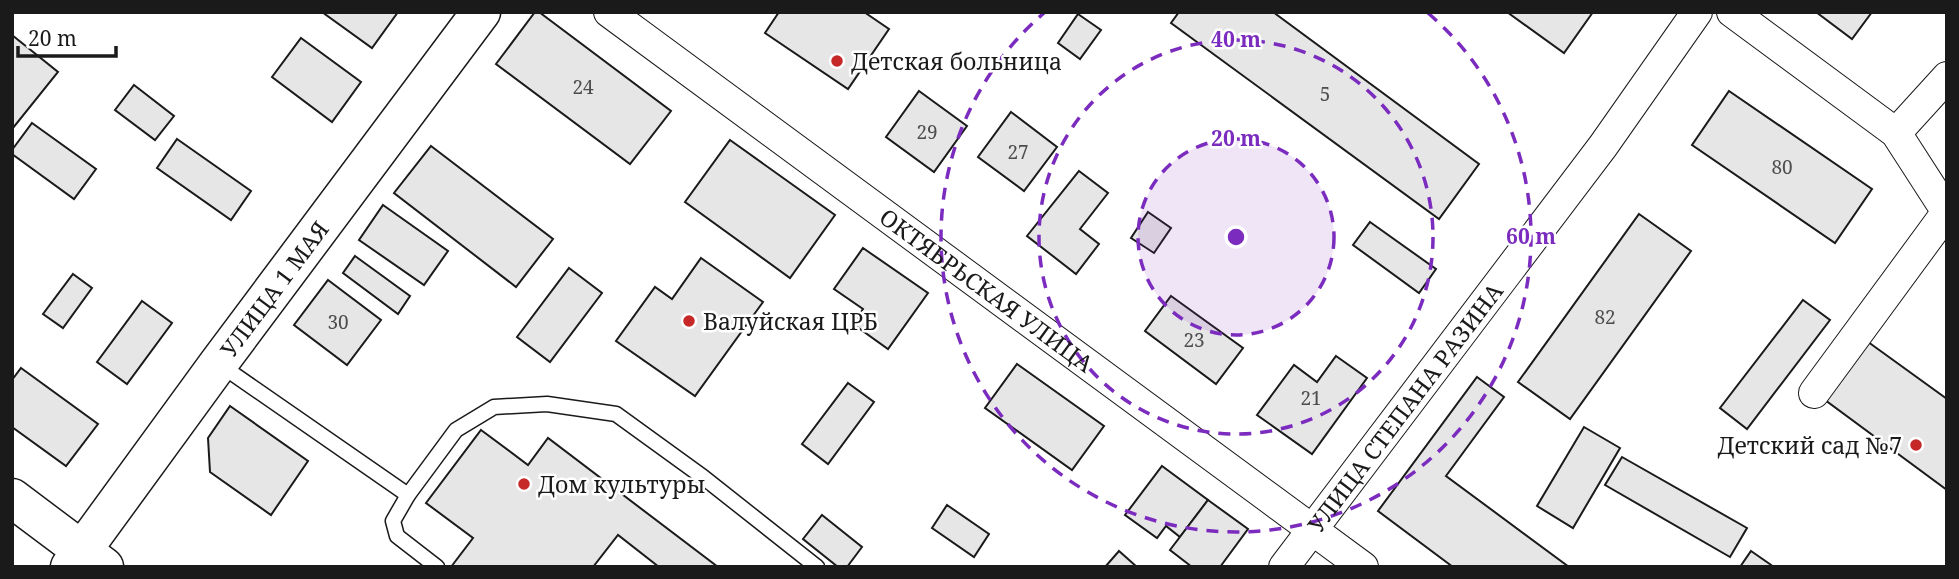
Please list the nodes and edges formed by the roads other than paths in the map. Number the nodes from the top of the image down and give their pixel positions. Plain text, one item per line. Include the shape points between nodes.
1 (481, 12) edge
2 (609, 12) edge
3 (1697, 12) edge
4 (1732, 12) edge
5 (1947, 76) edge
6 (1896, 132) junction
7 (1947, 212) edge
8 (218, 363) junction
9 (1814, 393) dead end
10 (408, 495) junction
11 (12, 498) edge
12 (1313, 530) junction
13 (85, 561) edge
14 (437, 567) edge
15 (817, 567) edge
16 (1283, 567) edge
17 (1363, 567) edge

1 - 8 main road, УЛИЦА 1 МАЯ
2 - 12 street, ОКТЯБРЬСКАЯ УЛИЦА
3 - 12 street, УЛИЦА СТЕПАНА РАЗИНА via 1603,146
4 - 6 street
5 - 6 street
6 - 7 street
7 - 9 street
8 - 10 lane
8 - 13 main road, УЛИЦА 1 МАЯ
10 - 14 lane via 393,521 397,536
10 - 15 lane via 456,430 494,407 547,404 616,414
11 - 13 main road
12 - 16 street, УЛИЦА СТЕПАНА РАЗИНА
12 - 17 street, ОКТЯБРЬСКАЯ УЛИЦА

